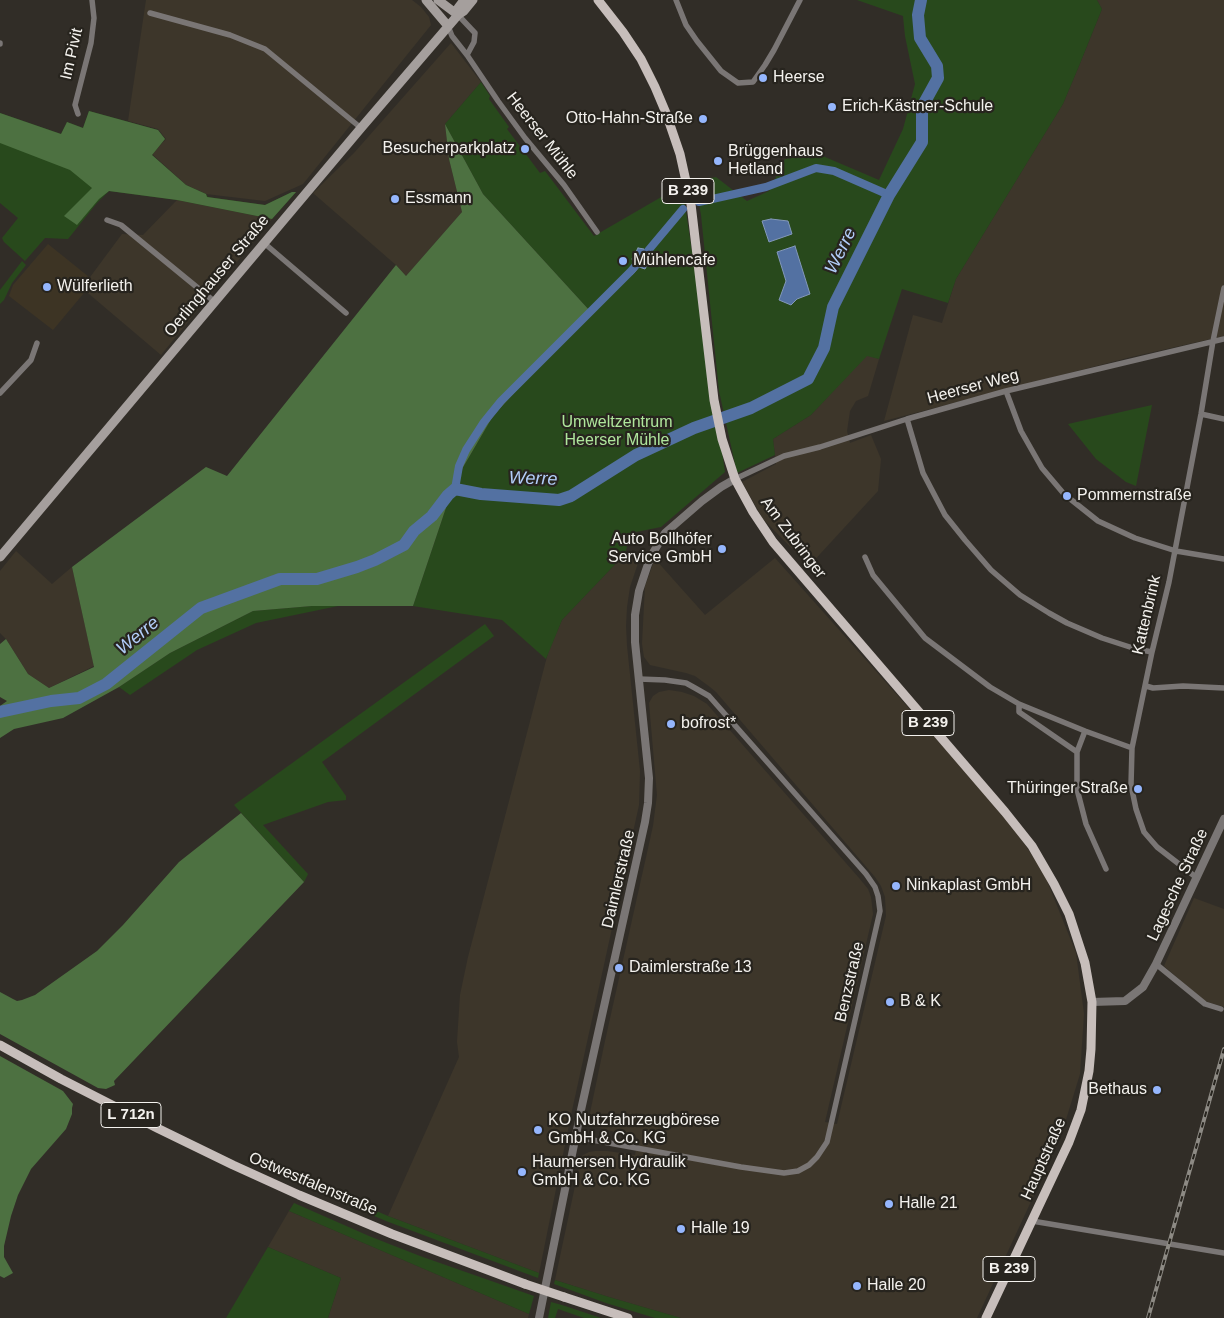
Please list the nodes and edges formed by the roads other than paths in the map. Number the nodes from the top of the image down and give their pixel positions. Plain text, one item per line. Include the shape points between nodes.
1 (92, 0) edge
2 (426, 0) edge
3 (438, 0) edge
4 (464, 0) edge
5 (473, 0) edge
6 (598, 0) edge
7 (676, 0) edge
8 (800, 0) edge
9 (150, 13) dead end
10 (458, 15) junction
11 (448, 26) junction
12 (467, 55) junction
13 (78, 114) dead end
14 (361, 128) junction
15 (107, 220) dead end
16 (597, 232) dead end
17 (264, 243) junction
18 (1224, 288) edge
19 (215, 302) junction
20 (346, 313) dead end
21 (1224, 339) edge
22 (1213, 341) junction
23 (37, 343) dead end
24 (1006, 391) junction
25 (0, 393) edge
26 (1201, 414) junction
27 (907, 419) junction
28 (1224, 419) edge
29 (735, 479) junction
30 (1176, 550) junction
31 (0, 557) edge
32 (865, 557) dead end
33 (1224, 560) edge
34 (1152, 652) junction
35 (639, 679) junction
36 (1146, 686) junction
37 (1224, 688) edge
38 (1019, 704) junction
39 (1084, 731) junction
40 (1132, 748) junction
41 (1077, 752) junction
42 (1224, 819) edge
43 (1106, 869) dead end
44 (1197, 878) junction
45 (1156, 964) junction
46 (1092, 1002) junction
47 (1221, 1009) dead end
48 (0, 1045) edge
49 (576, 1137) junction
50 (1032, 1221) junction
51 (1224, 1253) edge
52 (539, 1318) edge
53 (628, 1318) edge
54 (986, 1318) edge

1 - 13 street, Im Pivit via 91,43 75,104
2 - 11 main road
3 - 10 main road
4 - 10 main road, Oerlinghauser Straße via 458,8
5 - 10 main road, Oerlinghauser Straße
6 - 29 main road, Am Zubringer / B 239 via 623,32 655,87 680,154 691,204 714,400
7 - 8 street via 696,41 721,71 738,83 753,82
9 - 14 street via 230,35 265,49
10 - 11 main road, Oerlinghauser Straße
10 - 12 street via 475,33
11 - 12 street, Heerser Mühle
11 - 14 main road, Oerlinghauser Straße
12 - 16 street, Heerser Mühle
14 - 17 main road, Oerlinghauser Straße
15 - 19 street via 121,225
17 - 19 main road, Oerlinghauser Straße
17 - 20 street
18 - 22 street, Kattenbrink
19 - 31 main road, Oerlinghauser Straße
21 - 22 street, Heerser Weg
22 - 24 street, Heerser Weg
22 - 26 street, Kattenbrink
23 - 25 street via 31,360
24 - 27 street, Heerser Weg
24 - 30 street via 1021,431 1042,468 1064,494 1098,521 1135,538
26 - 28 street
26 - 30 street, Kattenbrink
27 - 29 street, Heerser Weg via 784,456
27 - 34 street via 923,473 946,515 991,570 1020,595 1067,623 1102,638
29 - 35 street, Daimlerstraße via 674,524 654,551 636,604 635,642
29 - 46 main road, Am Zubringer / B 239 via 773,542 1032,846 1069,914 1085,964
30 - 33 street
30 - 34 street, Kattenbrink
32 - 38 street via 873,575 925,638 990,687
34 - 36 street, Kattenbrink
35 - 49 street, Daimlerstraße via 649,778 648,802
35 - 49 street, Benzstraße via 686,684 709,696 866,875 878,896 880,911 827,1142 809,1165 784,1173
36 - 37 street
36 - 40 street, Kattenbrink
38 - 39 street
38 - 41 street via 1019,712
39 - 40 street
39 - 41 street
40 - 44 street, Kattenbrink via 1132,795 1144,832 1157,847
41 - 43 street via 1077,789 1086,824
42 - 44 street, Lagesche Straße
44 - 45 street, Lagesche Straße
45 - 46 street, Lagesche Straße via 1143,987 1125,1001
45 - 47 street, Lagesche Straße via 1205,1004
46 - 50 main road, Hauptstraße / B 239 via 1090,1071 1082,1110
48 - 53 main road, Ostwestfalenstraße / L 712n, bridge via 157,1128 299,1195 525,1284
49 - 52 street, Daimlerstraße
50 - 51 street
50 - 54 main road, Hauptstraße / B 239

